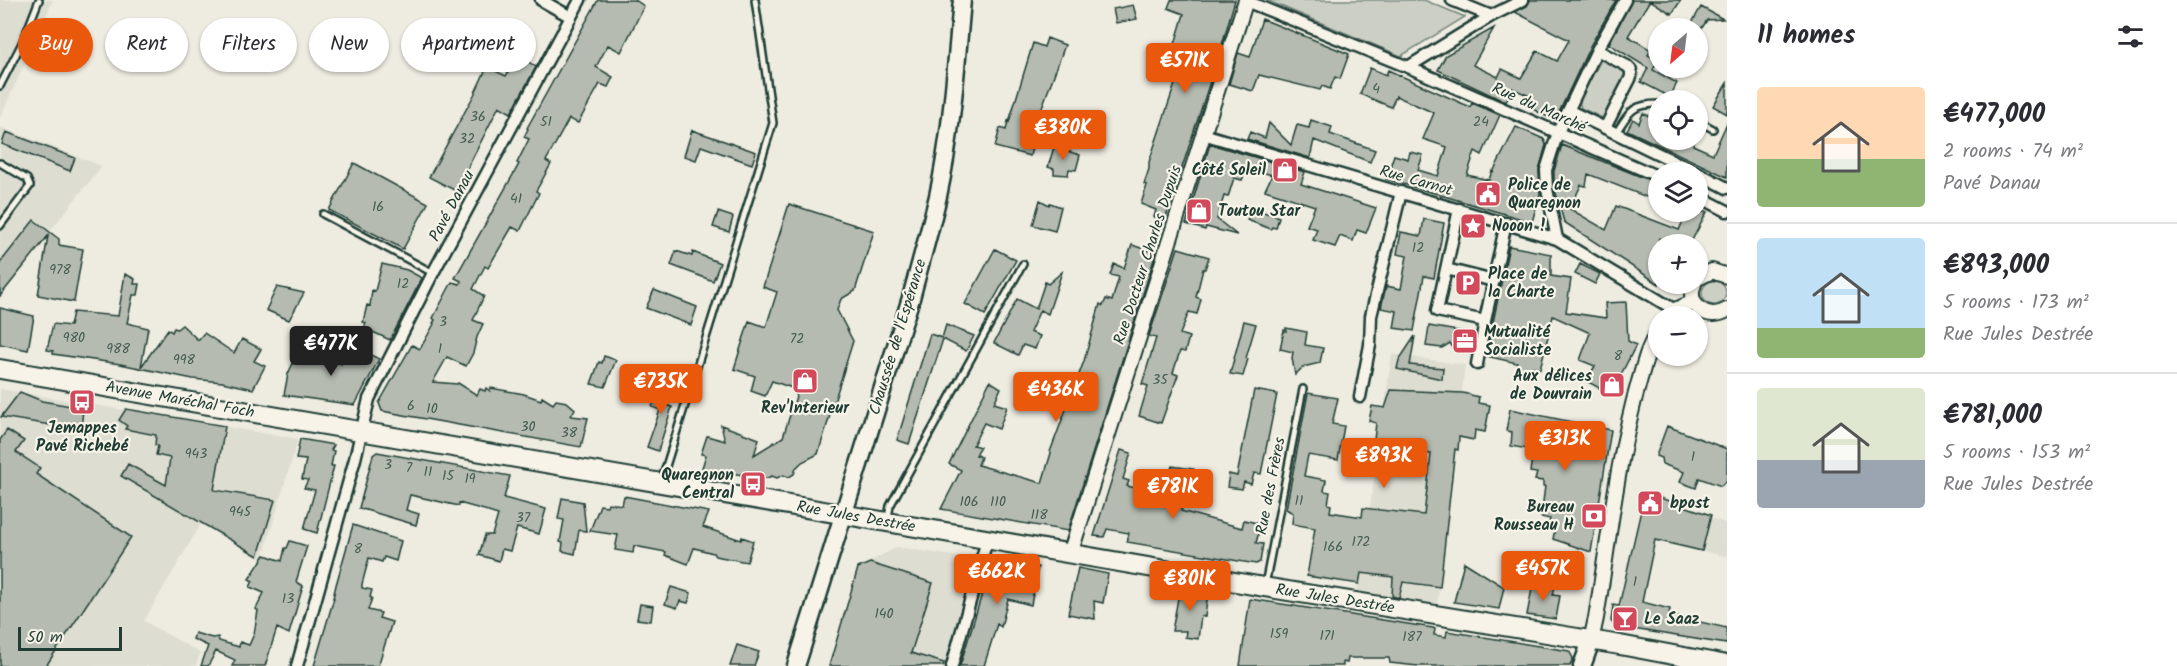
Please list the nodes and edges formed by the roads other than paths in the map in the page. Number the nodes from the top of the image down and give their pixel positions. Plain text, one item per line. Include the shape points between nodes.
1 (39, 0) edge
2 (541, 0) edge
3 (580, 0) edge
4 (755, 0) edge
5 (963, 0) edge
6 (1246, 0) edge
7 (1452, 0) edge
8 (1523, 0) edge
9 (1625, 0) edge
10 (1491, 16) junction
11 (571, 17) junction
12 (1597, 50) junction
13 (1408, 67) junction
14 (0, 86) edge
15 (1648, 104) edge
16 (1570, 111) junction
17 (1708, 126) edge
18 (1713, 129) dead end
19 (1610, 131) junction
20 (1558, 132) junction
21 (1203, 134) junction
22 (1674, 162) edge
23 (0, 164) edge
24 (1648, 172) edge
25 (1708, 178) edge
26 (1727, 188) edge
27 (1401, 192) junction
28 (1708, 201) edge
29 (1459, 209) junction
30 (1727, 211) edge
31 (323, 213) dead end
32 (1506, 224) junction
33 (0, 226) edge
34 (1557, 239) junction
35 (1023, 264) dead end
36 (1446, 269) junction
37 (433, 273) junction
38 (1708, 273) edge
39 (1726, 274) edge
40 (1494, 280) junction
41 (1692, 294) edge
42 (1694, 302) junction
43 (1662, 306) edge
44 (1686, 306) edge
45 (1727, 310) edge
46 (1485, 321) junction
47 (1648, 352) edge
48 (1478, 364) dead end
49 (0, 369) edge
50 (1304, 389) dead end
51 (1360, 397) dead end
52 (361, 431) junction
53 (660, 483) junction
54 (843, 515) junction
55 (886, 523) junction
56 (987, 540) junction
57 (1070, 554) junction
58 (1264, 587) junction
59 (1590, 641) junction
60 (1727, 665) edge
61 (297, 666) edge
62 (796, 666) edge
63 (952, 666) edge
64 (1582, 666) edge

1 - 14 lane
2 - 11 street
3 - 11 street, Pavé Danau
4 - 53 lane via 773,123
5 - 54 main road, Chaussée de l'Espérance via 953,106 938,196 911,298
6 - 13 street, Rue du Marché
6 - 21 street, Rue Docteur Charles Dupuis
7 - 10 street
8 - 10 street
9 - 12 street
10 - 13 street
11 - 37 street, Pavé Danau
12 - 16 street
12 - 19 street via 1631,70
13 - 20 street, Rue du Marché
15 - 19 lane via 1629,112
16 - 19 street, Rue du Marché
16 - 20 street
17 - 18 lane
19 - 22 street, Rue du Marché
20 - 24 street, Rue du Marché
20 - 34 street via 1546,170
21 - 27 street, Rue Carnot
21 - 57 street, Rue Docteur Charles Dupuis
23 - 33 lane via 27,179 30,186
25 - 26 street, Rue du Marché
27 - 29 street, Rue Carnot
27 - 51 street via 1371,316
28 - 30 street
29 - 32 street, Rue Carnot
29 - 36 street
31 - 37 lane
32 - 34 street, Rue Carnot
32 - 40 street
34 - 43 street, Rue Carnot
35 - 55 lane via 890,506
36 - 40 street
36 - 46 street via 1437,311
37 - 52 street, Pavé Danau via 369,399
38 - 39 street
40 - 46 street
41 - 42 street
42 - 44 street
42 - 45 street via 1710,315
46 - 48 street
47 - 59 street via 1632,405
49 - 52 main road, Avenue Maréchal Foch
50 - 58 lane, Rue des Frères
52 - 53 main road, Rue Jules Destrée
52 - 61 street, Pavé Danau
53 - 54 main road, Rue Jules Destrée
54 - 55 main road, Rue Jules Destrée
54 - 62 main road, Chaussée de l'Espérance
55 - 56 main road, Rue Jules Destrée
56 - 57 main road, Rue Jules Destrée
56 - 63 street
57 - 58 main road, Rue Jules Destrée
58 - 59 main road, Rue Jules Destrée
59 - 60 main road, Rue Jules Destrée
59 - 64 main road

